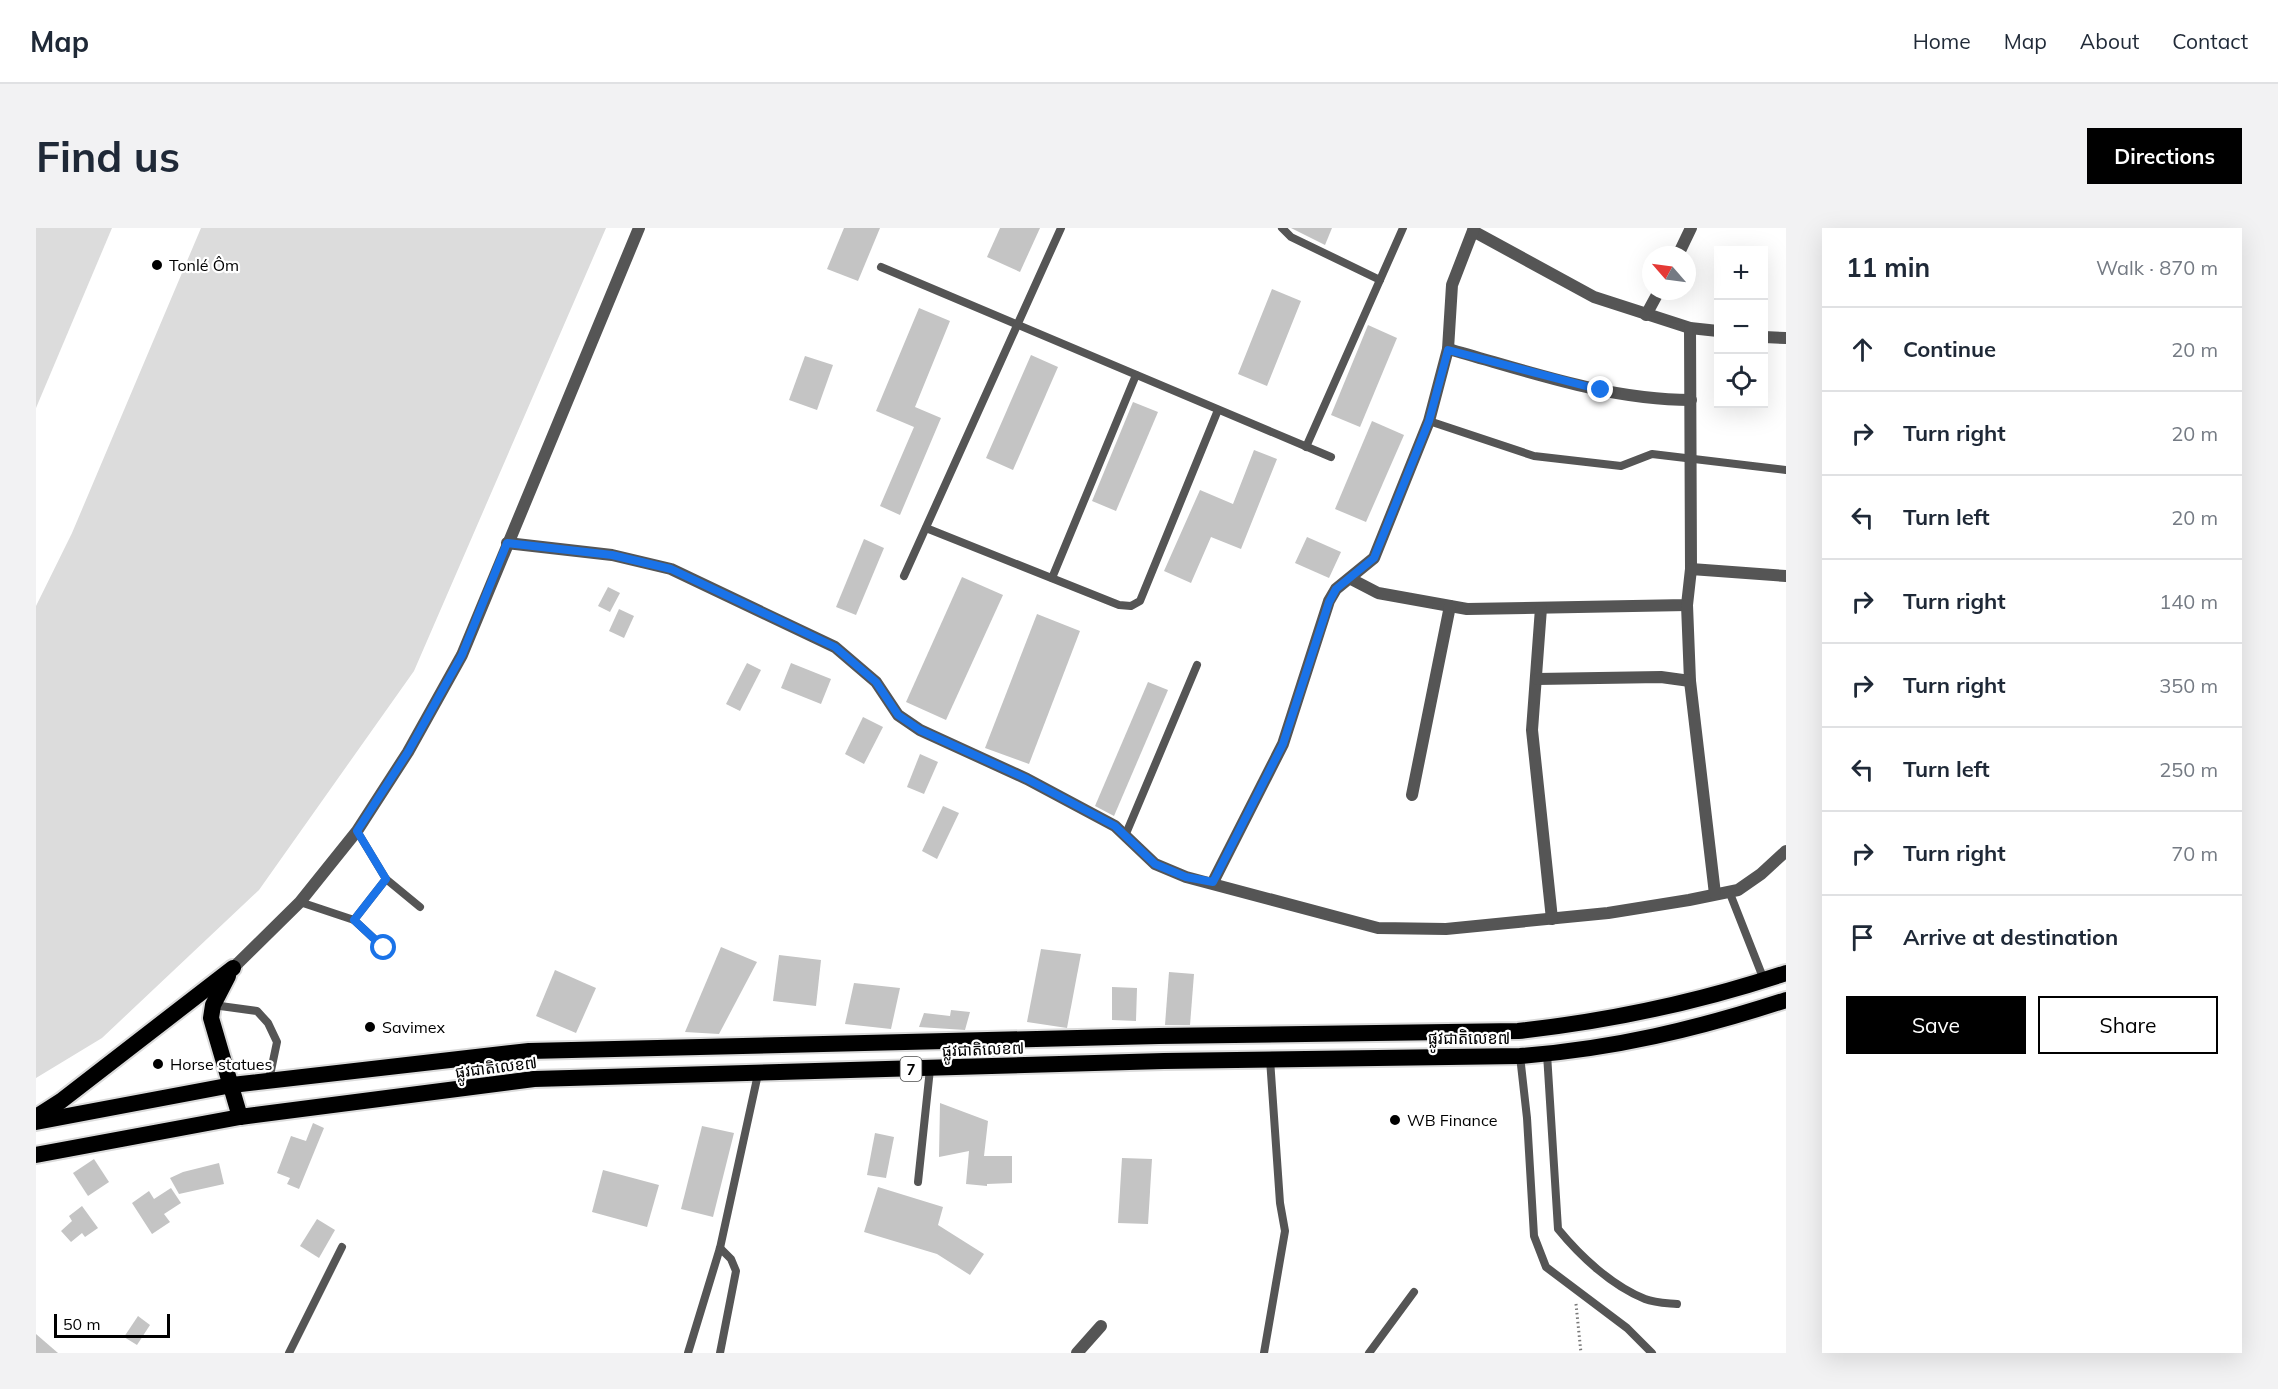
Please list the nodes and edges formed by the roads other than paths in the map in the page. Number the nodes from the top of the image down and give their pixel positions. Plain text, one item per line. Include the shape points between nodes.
1 (639, 228) edge
2 (1061, 228) edge
3 (1282, 228) edge
4 (1403, 228) edge
5 (1691, 228) edge
6 (1473, 229) edge
7 (1682, 246) edge
8 (881, 267) dead end
9 (1380, 280) junction
10 (1654, 300) edge
11 (1646, 315) junction
12 (1017, 325) junction
13 (1690, 328) junction
14 (1714, 330) edge
15 (1768, 337) edge
16 (1786, 338) edge
17 (1448, 350) junction
18 (1136, 375) junction
19 (1691, 400) junction
20 (1218, 410) junction
21 (1429, 421) junction
22 (1306, 447) junction
23 (1331, 457) dead end
24 (1693, 459) junction
25 (1786, 470) edge
26 (926, 528) junction
27 (507, 543) junction
28 (1691, 569) junction
29 (904, 576) dead end
30 (1786, 576) edge
31 (1052, 578) junction
32 (1351, 579) junction
33 (1687, 605) junction
34 (1450, 606) junction
35 (1541, 608) junction
36 (1197, 665) dead end
37 (1537, 680) junction
38 (1690, 681) junction
39 (1413, 795) dead end
40 (357, 831) junction
41 (1125, 836) junction
42 (1786, 851) edge
43 (386, 879) junction
44 (1213, 882) junction
45 (1729, 891) junction
46 (1715, 894) junction
47 (300, 902) junction
48 (420, 907) dead end
49 (1552, 919) junction
50 (354, 920) junction
51 (384, 948) dead end
52 (233, 968) junction
53 (1786, 973) edge
54 (1764, 980) junction
55 (1786, 1000) edge
56 (213, 1005) junction
57 (1159, 1036) junction
58 (804, 1046) junction
59 (529, 1051) junction
60 (1546, 1054) junction
61 (1520, 1056) junction
62 (1270, 1059) junction
63 (1164, 1061) junction
64 (930, 1069) junction
65 (805, 1073) junction
66 (758, 1074) junction
67 (534, 1079) junction
68 (269, 1080) junction
69 (232, 1085) junction
70 (36, 1117) edge
71 (240, 1118) junction
72 (36, 1122) edge
73 (36, 1155) edge
74 (918, 1182) dead end
75 (342, 1247) dead end
76 (720, 1248) junction
77 (1414, 1292) dead end
78 (1677, 1304) dead end
79 (1101, 1326) dead end
80 (289, 1353) edge
81 (688, 1353) edge
82 (720, 1353) edge
83 (1077, 1353) edge
84 (1264, 1353) edge
85 (1369, 1353) edge
86 (1652, 1353) edge

1 - 27 street
2 - 12 lane
3 - 9 lane via 1291,237
4 - 9 lane
5 - 7 street
6 - 11 street via 1594,297
6 - 17 street via 1452,285
8 - 12 lane
9 - 22 lane
10 - 11 street
11 - 13 street
12 - 18 lane
12 - 26 lane
13 - 14 street
13 - 19 street
15 - 16 street
17 - 19 street via 1601,390 1651,400
17 - 21 street
18 - 20 lane
18 - 31 lane
19 - 24 street
20 - 22 lane
20 - 31 lane via 1140,601 1131,606 1119,605
21 - 24 lane via 1534,456 1621,466 1652,454
21 - 32 street via 1374,558
22 - 23 lane
24 - 25 lane
24 - 28 street
26 - 29 lane
26 - 31 lane
27 - 40 street via 462,655 408,752
27 - 41 street via 612,555 671,569 835,647 876,682 898,715 920,730 1027,779 1115,826
28 - 30 street
28 - 33 street
32 - 34 street via 1378,593
32 - 44 street via 1336,589 1329,602 1283,744
33 - 35 street
33 - 38 street
34 - 35 street
34 - 39 street
35 - 37 street
36 - 41 lane
37 - 38 street via 1661,677
37 - 49 street via 1532,730
38 - 46 street
40 - 43 lane
40 - 47 street
41 - 44 street via 1155,864 1186,877
42 - 45 street via 1761,874 1738,890
43 - 48 lane
43 - 50 lane
44 - 49 street via 1378,928 1446,929
45 - 46 street
45 - 54 lane
46 - 49 street
47 - 50 lane
47 - 52 street
50 - 51 lane
52 - 56 highway
52 - 70 highway
53 - 54 highway, ផ្លូវជាតិលេខ៧ / 7
54 - 57 highway, ផ្លូវជាតិលេខ៧ / 7 via 1664,1008 1518,1031
55 - 60 highway, ផ្លូវជាតិលេខ៧ / 7 via 1671,1035
56 - 68 lane via 257,1011 268,1023 277,1042
56 - 69 highway via 211,1018
57 - 58 highway, ផ្លូវជាតិលេខ៧ / 7
57 - 63 highway
58 - 59 highway, ផ្លូវជាតិលេខ៧ / 7
58 - 65 highway
59 - 67 highway
59 - 68 highway, ផ្លូវជាតិលេខ៧ / 7
60 - 61 highway, ផ្លូវជាតិលេខ៧ / 7
60 - 78 lane via 1558,1229 1572,1246 1625,1289 1647,1300
61 - 62 highway, ផ្លូវជាតិលេខ៧ / 7
61 - 86 lane via 1534,1236 1546,1267 1627,1328
62 - 63 highway, ផ្លូវជាតិលេខ៧ / 7
62 - 84 lane via 1285,1232
63 - 64 highway, ផ្លូវជាតិលេខ៧ / 7
64 - 65 highway, ផ្លូវជាតិលេខ៧ / 7
64 - 74 lane
65 - 66 highway, ផ្លូវជាតិលេខ៧ / 7
66 - 67 highway, ផ្លូវជាតិលេខ៧ / 7
66 - 76 lane
67 - 71 highway, ផ្លូវជាតិលេខ៧ / 7
68 - 69 highway, ផ្លូវជាតិលេខ៧ / 7
69 - 71 highway
69 - 72 highway, ផ្លូវជាតិលេខ៧ / 7
71 - 73 highway, ផ្លូវជាតិលេខ៧ / 7
75 - 80 lane
76 - 81 lane
76 - 82 lane via 736,1271
77 - 85 lane
79 - 83 street

